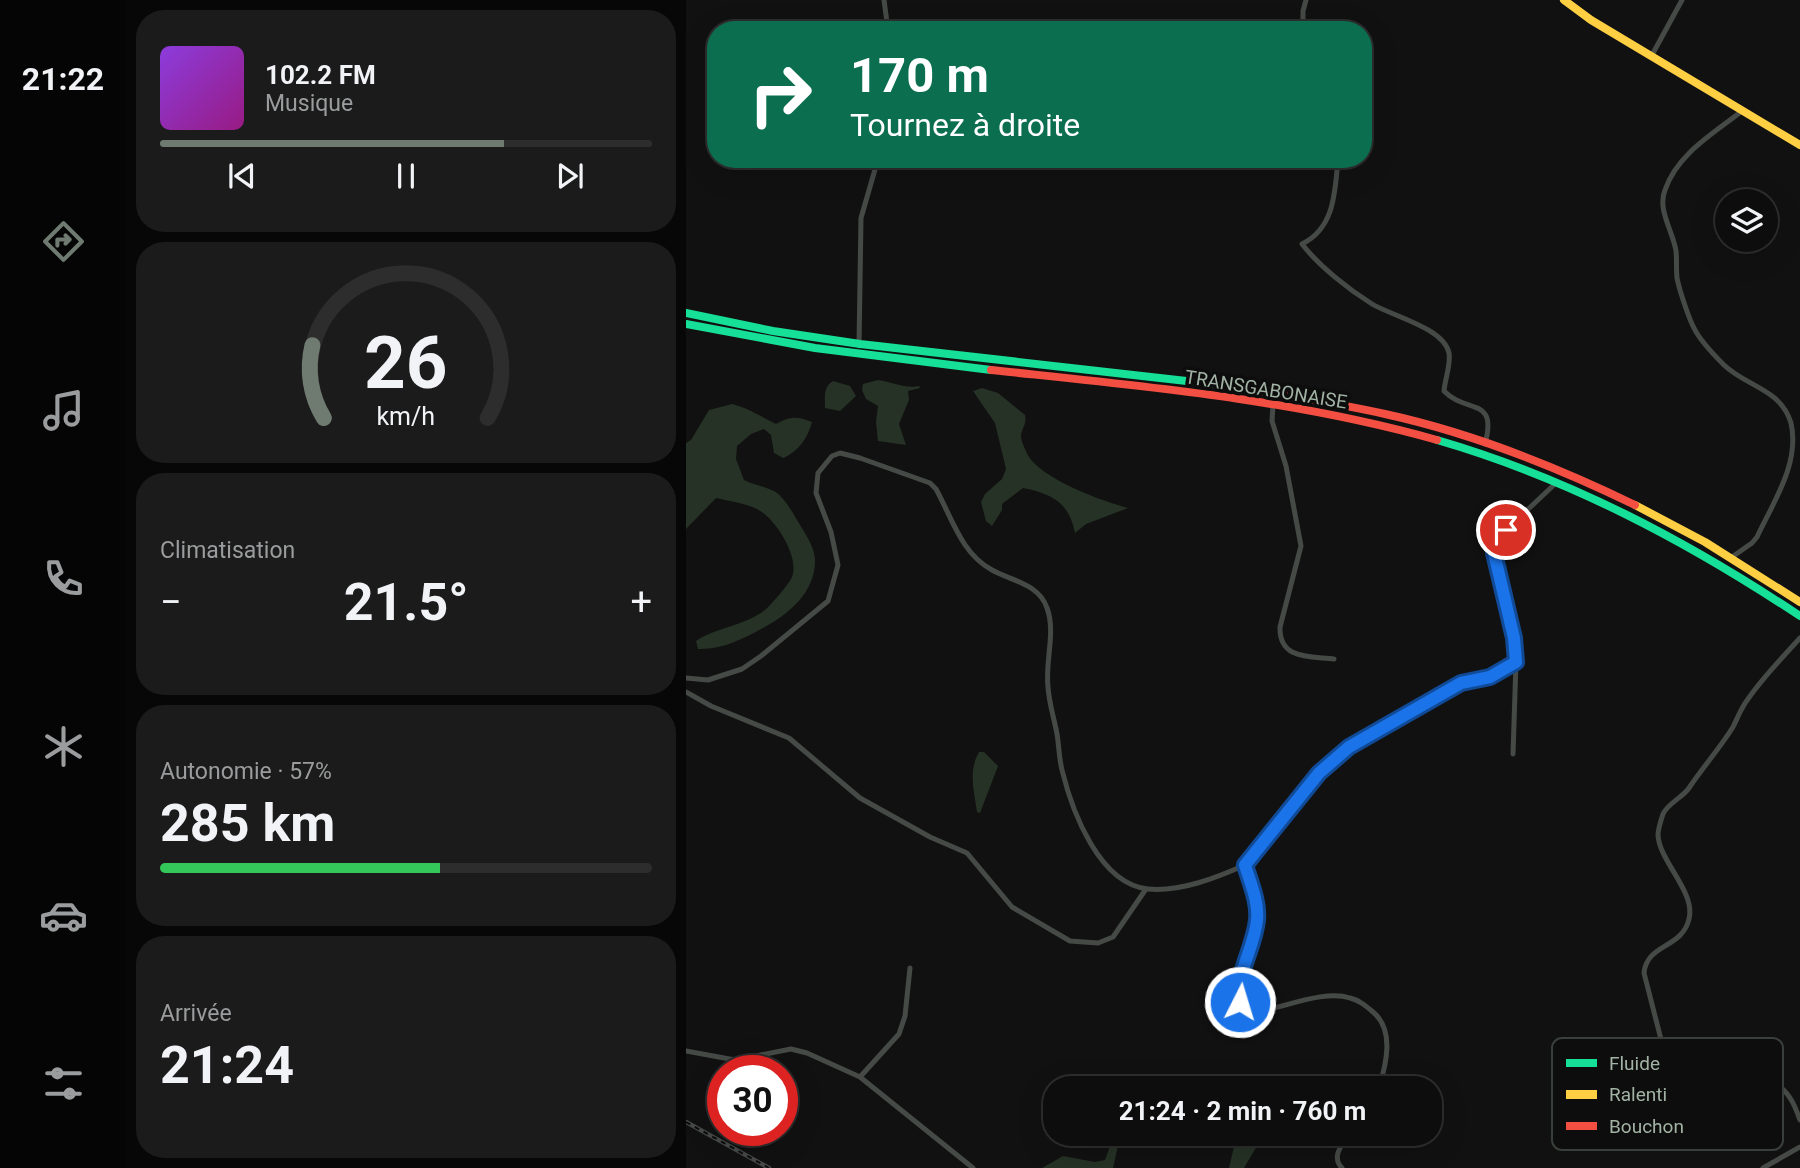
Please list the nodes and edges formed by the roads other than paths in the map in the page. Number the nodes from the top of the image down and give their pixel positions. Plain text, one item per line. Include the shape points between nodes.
1 (884, 0) edge
2 (1306, 0) edge
3 (1564, 0) edge
4 (1682, 0) edge
5 (887, 21) edge
6 (1303, 21) edge
7 (1652, 55) junction
8 (1742, 111) junction
9 (1800, 133) edge
10 (1797, 144) edge
11 (875, 168) edge
12 (1337, 168) edge
13 (686, 313) edge
14 (686, 324) edge
15 (859, 349) junction
16 (1273, 405) junction
17 (1485, 444) junction
18 (1559, 481) junction
19 (1732, 557) junction
20 (1800, 602) edge
21 (1800, 616) edge
22 (1800, 638) edge
23 (1334, 659) dead end
24 (1516, 662) junction
25 (686, 678) edge
26 (686, 692) edge
27 (1513, 754) dead end
28 (1245, 865) junction
29 (1146, 889) junction
30 (910, 968) dead end
31 (1661, 1038) edge
32 (686, 1051) edge
33 (1381, 1076) edge
34 (860, 1077) junction
35 (1783, 1090) edge
36 (1800, 1120) edge
37 (1341, 1146) edge
38 (1800, 1147) edge
39 (974, 1168) edge
40 (1342, 1168) edge
41 (1763, 1168) edge

1 - 5 street
2 - 6 street
3 - 7 main road
4 - 7 street
7 - 8 main road
8 - 10 main road
8 - 19 street via 1687,155 1664,192 1663,207 1693,328 1735,375 1775,397 1791,425 1795,447 1791,467 1757,537
9 - 10 street
11 - 15 street via 861,218
12 - 17 street via 1328,220 1302,244 1314,260 1373,304 1415,323 1444,343 1450,354 1444,391 1485,413 1489,428
13 - 15 main road, TRANSGABONAISE
14 - 15 main road, TRANSGABONAISE via 747,337
15 - 16 main road, TRANSGABONAISE
15 - 17 main road, TRANSGABONAISE via 1208,383 1394,416
16 - 18 main road, TRANSGABONAISE via 1413,434
16 - 23 street via 1272,421 1301,545 1279,638 1293,654
17 - 19 main road, TRANSGABONAISE via 1601,489
18 - 21 main road, TRANSGABONAISE via 1675,537
18 - 24 street via 1506,530 1494,553
19 - 20 main road, TRANSGABONAISE
22 - 31 street via 1750,695 1686,792 1663,814 1660,846 1682,888 1689,919 1671,944 1645,961
24 - 27 street
24 - 28 street via 1490,677 1461,683 1349,747 1311,782
25 - 29 street via 708,680 742,668 828,601 838,565 816,493 818,473 832,456 840,453 860,458 930,484 969,552 1043,598 1051,622 1046,664 1051,709 1062,770 1079,819 1109,869
26 - 29 street via 789,738 860,798 971,857 1012,907 1070,941 1098,943 1113,937
28 - 29 street via 1200,882
28 - 33 street via 1258,918 1240,979 1240,1002 1254,1012 1326,997 1342,996 1362,1003 1386,1028
30 - 34 street via 899,1034
32 - 34 street via 735,1059 791,1049
34 - 39 street
35 - 36 street
37 - 40 street via 1337,1154
38 - 41 street

